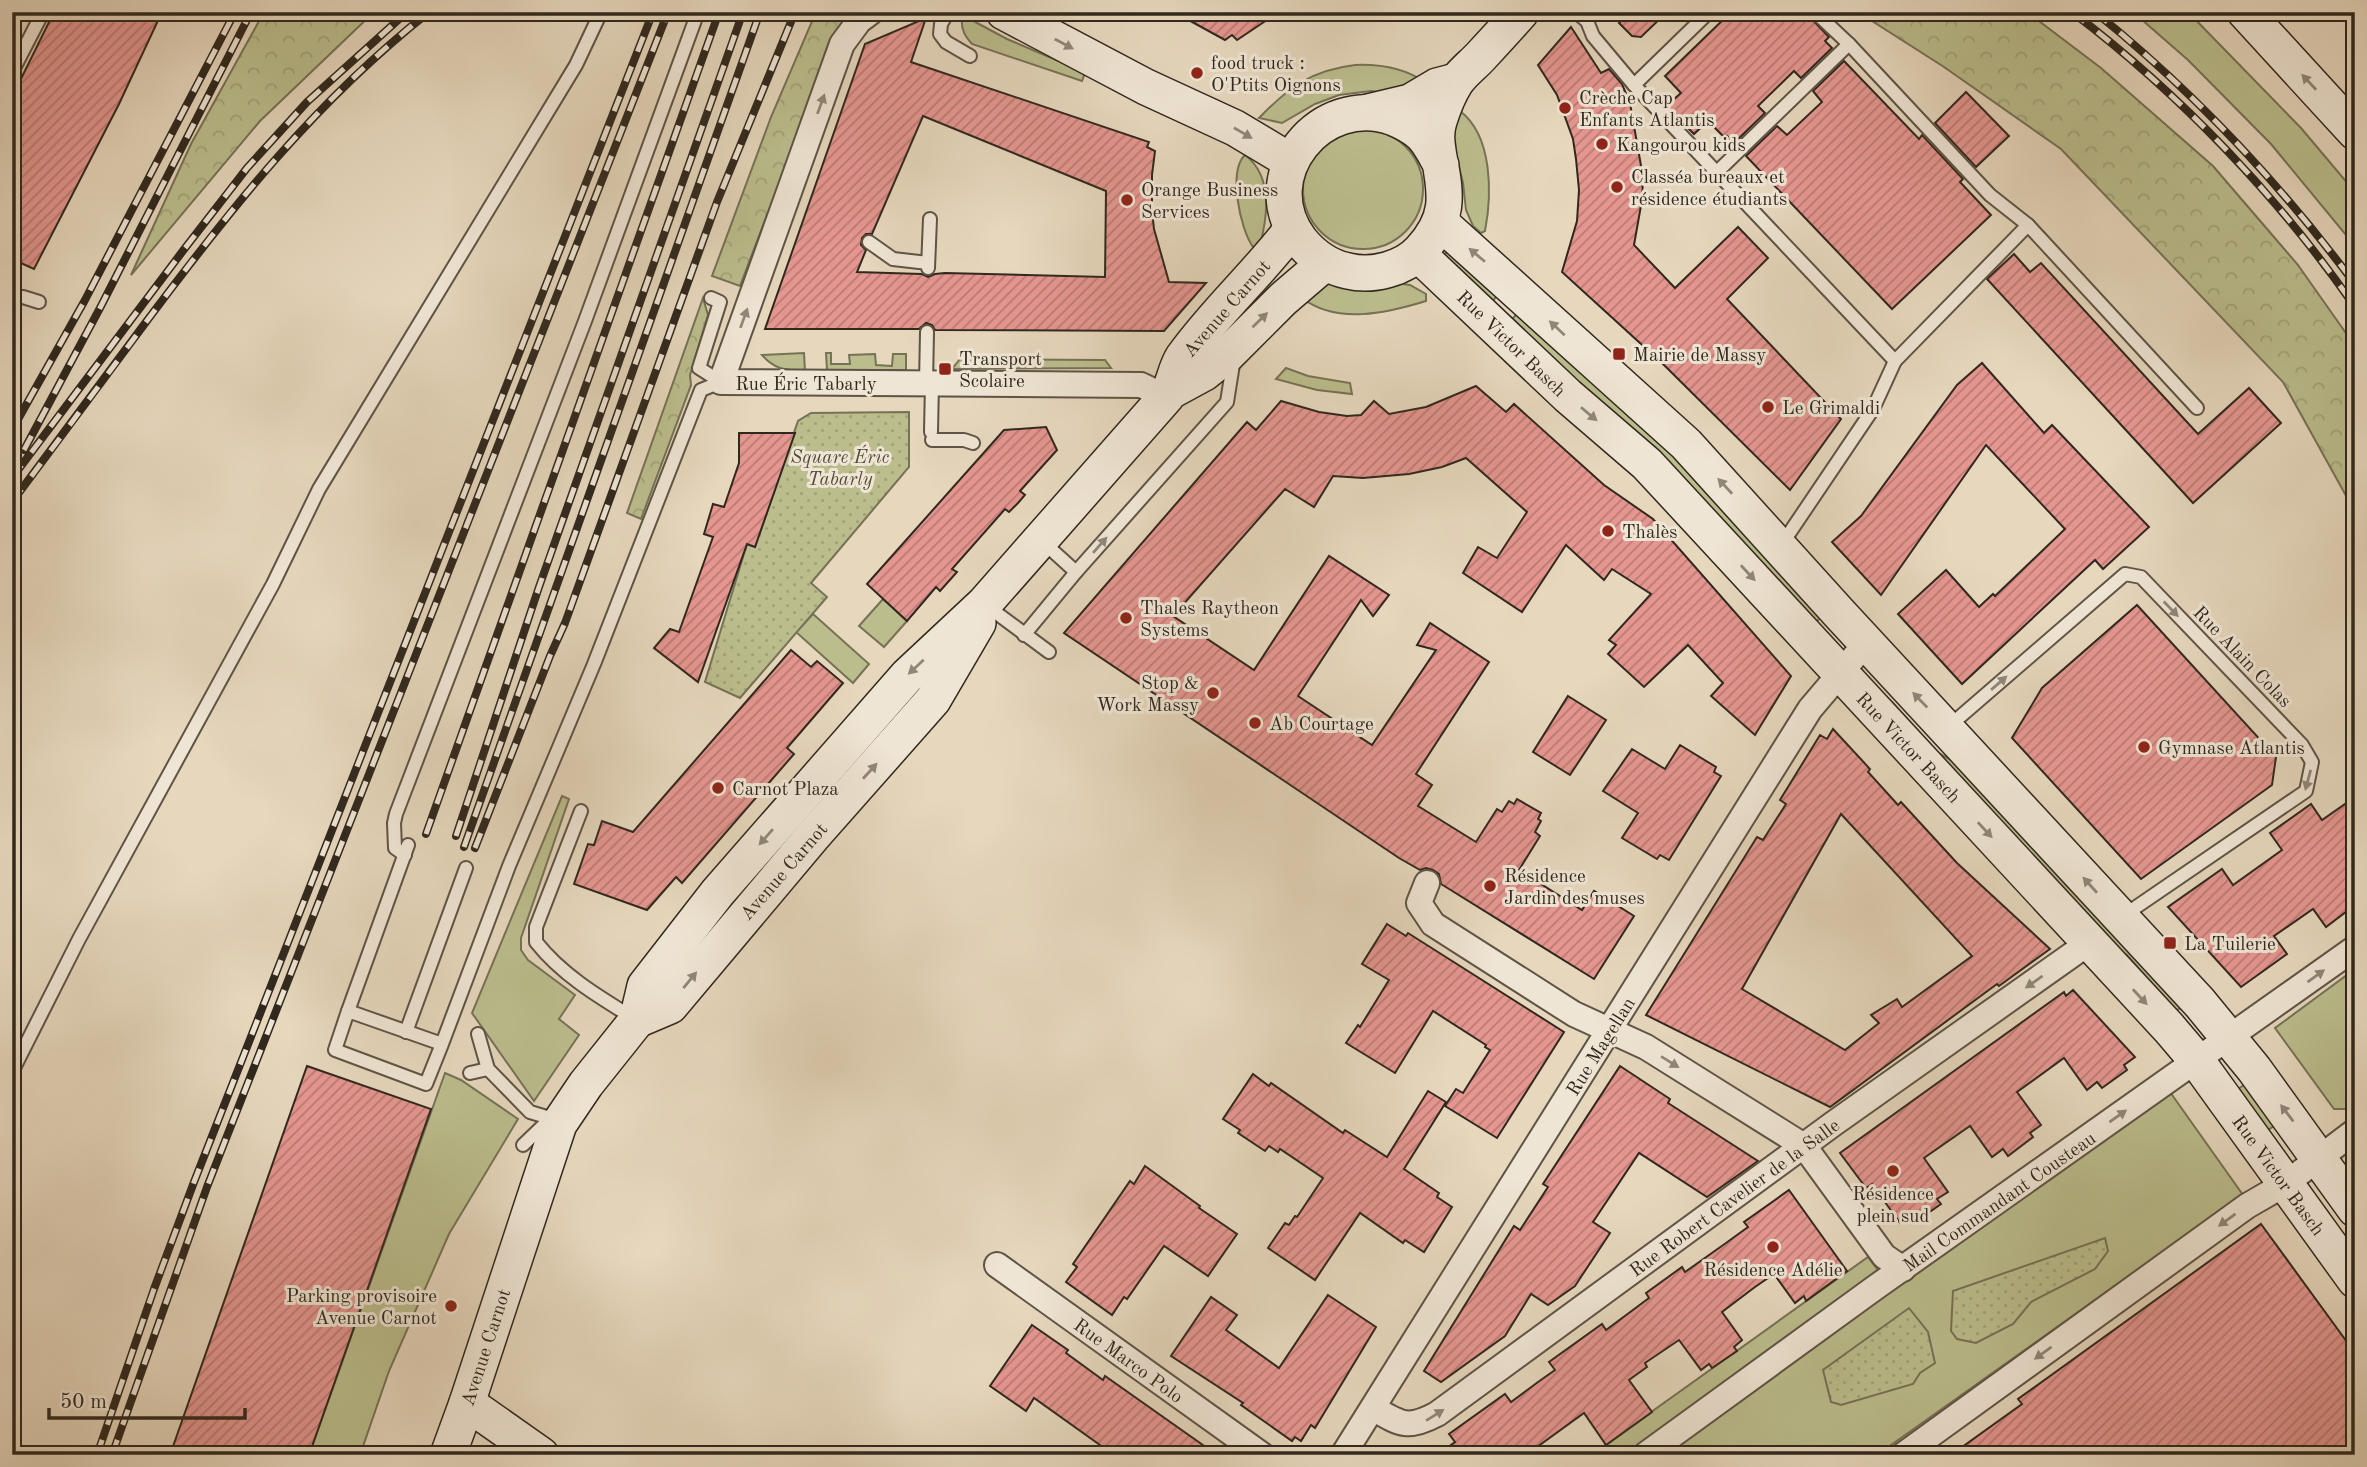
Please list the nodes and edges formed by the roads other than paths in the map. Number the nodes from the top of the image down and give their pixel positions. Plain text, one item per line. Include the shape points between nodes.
1 (43, 12) edge
2 (601, 12) edge
3 (698, 12) edge
4 (871, 12) edge
5 (948, 12) edge
6 (1004, 12) edge
7 (1521, 12) edge
8 (1576, 12) edge
9 (1709, 12) edge
10 (1815, 12) edge
11 (2245, 12) edge
12 (1592, 17) edge
13 (1849, 44) junction
14 (1600, 45) junction
15 (1470, 48) dead end
16 (970, 56) dead end
17 (1607, 70) dead end
18 (12, 72) edge
19 (1447, 84) junction
20 (1634, 85) junction
21 (1368, 111) junction
22 (2355, 132) edge
23 (1290, 161) junction
24 (1441, 165) junction
25 (1716, 173) junction
26 (930, 219) dead end
27 (1441, 223) junction
28 (2028, 225) junction
29 (1292, 229) junction
30 (869, 242) dead end
31 (1418, 254) junction
32 (1325, 263) junction
33 (12, 297) edge
34 (711, 298) dead end
35 (39, 302) dead end
36 (927, 332) dead end
37 (1235, 346) junction
38 (1895, 361) junction
39 (721, 382) junction
40 (929, 383) junction
41 (1168, 394) junction
42 (2197, 408) dead end
43 (973, 443) dead end
44 (1040, 540) junction
45 (1780, 547) junction
46 (1076, 572) junction
47 (984, 604) junction
48 (1024, 635) junction
49 (1866, 643) junction
50 (1049, 652) dead end
51 (1841, 673) junction
52 (1947, 728) junction
53 (581, 811) dead end
54 (466, 868) dead end
55 (1427, 883) dead end
56 (2120, 918) junction
57 (2090, 942) junction
58 (2355, 948) edge
59 (348, 1011) junction
60 (637, 1020) junction
61 (1610, 1029) junction
62 (406, 1032) junction
63 (478, 1034) dead end
64 (2230, 1037) junction
65 (442, 1044) junction
66 (2197, 1061) junction
67 (488, 1069) junction
68 (12, 1072) edge
69 (470, 1073) dead end
70 (579, 1093) junction
71 (550, 1118) junction
72 (2355, 1131) edge
73 (523, 1145) dead end
74 (1804, 1146) junction
75 (2319, 1158) junction
76 (2285, 1184) junction
77 (2355, 1209) edge
78 (997, 1265) dead end
79 (1903, 1269) junction
80 (2355, 1280) edge
81 (467, 1403) junction
82 (1373, 1408) junction
83 (448, 1455) edge
84 (541, 1455) edge
85 (1262, 1455) edge
86 (1343, 1455) edge
87 (1645, 1455) edge
88 (1903, 1455) edge

1 - 18 lane
2 - 68 lane via 576,65 319,489 274,584 79,939
3 - 59 lane via 396,814 395,848 407,850
39 -> 4 street, Rue Éric Tabarly via 842,44
5 - 16 lane via 940,34
6 -> 23 street via 1235,128
7 - 19 street
8 - 12 lane
9 - 20 lane
10 - 13 lane
22 -> 11 street
12 - 14 lane
13 - 25 lane
13 - 28 lane via 1990,194
14 - 17 lane
14 - 20 lane
15 - 19 lane
19 - 21 street via 1410,102
19 - 24 street via 1436,138
20 - 25 lane
21 - 23 street via 1327,122 1305,138
21 - 24 street via 1406,123 1430,146
23 - 29 street via 1284,187
24 - 27 street via 1446,187
25 - 38 lane
26 - 30 lane via 928,265 893,259
27 - 31 street
45 -> 27 street, Rue Victor Basch via 1686,444
28 - 38 lane
28 - 42 lane
29 - 32 street
29 - 41 street, Avenue Carnot via 1181,360
31 - 32 street via 1374,273 1349,272
31 -> 51 street, Rue Victor Basch via 1647,464
37 -> 32 street, Avenue Carnot
33 - 35 lane
34 - 39 lane via 720,302 699,368
36 - 40 lane
37 - 41 street, Avenue Carnot via 1204,373
46 -> 37 lane via 1227,402
38 - 45 lane via 1873,409
39 - 40 street, Rue Éric Tabarly
39 - 65 lane via 701,390
40 - 41 street, Rue Éric Tabarly via 1141,385
40 - 43 lane via 932,436
41 - 44 street, Avenue Carnot
44 - 46 lane
44 - 47 street, Avenue Carnot
45 - 49 street, Rue Victor Basch
46 - 48 lane
47 - 48 lane
47 - 60 street, Avenue Carnot via 976,629 933,700 670,1006
48 - 50 lane
49 - 51 street, Rue Magellan
52 -> 49 street, Rue Victor Basch
51 -> 57 street, Rue Victor Basch
51 - 61 street, Rue Magellan via 1810,709
56 -> 52 street, Rue Victor Basch
52 -> 56 lane, Rue Alain Colas via 2125,574 2141,577 2302,745 2312,762 2306,791
53 - 60 lane via 536,927 536,942 552,962
54 - 62 lane
55 - 61 street via 1419,903 1433,924 1574,1014
56 - 64 street, Rue Victor Basch
57 -> 66 street, Rue Victor Basch
57 -> 74 street, Rue Robert Cavelier de la Salle
64 -> 58 street, Mail Commandant Cousteau
59 - 62 lane
59 - 65 lane via 335,1050 426,1084
60 - 70 street, Avenue Carnot
61 -> 74 street
61 - 82 street, Rue Magellan
62 - 65 lane
63 - 67 lane
64 - 66 street, Mail Commandant Cousteau
75 -> 64 street, Rue Victor Basch
66 - 76 street, Rue Victor Basch
79 -> 66 street, Mail Commandant Cousteau
67 - 69 lane
67 - 71 lane via 530,1112
70 - 71 lane
70 - 81 street, Avenue Carnot via 554,1136
71 - 73 lane
72 - 75 street
74 - 79 street via 1884,1256
82 -> 74 street, Rue Robert Cavelier de la Salle via 1398,1422 1419,1424 1437,1415
75 - 76 street
75 - 77 street, Rue Victor Basch
76 - 80 street, Rue Victor Basch
76 -> 88 street via 2247,1206
78 - 85 street, Rue Marco Polo
79 - 87 street, Mail Commandant Cousteau
81 - 83 street, Avenue Carnot
81 - 84 street
82 - 86 street, Rue Magellan

